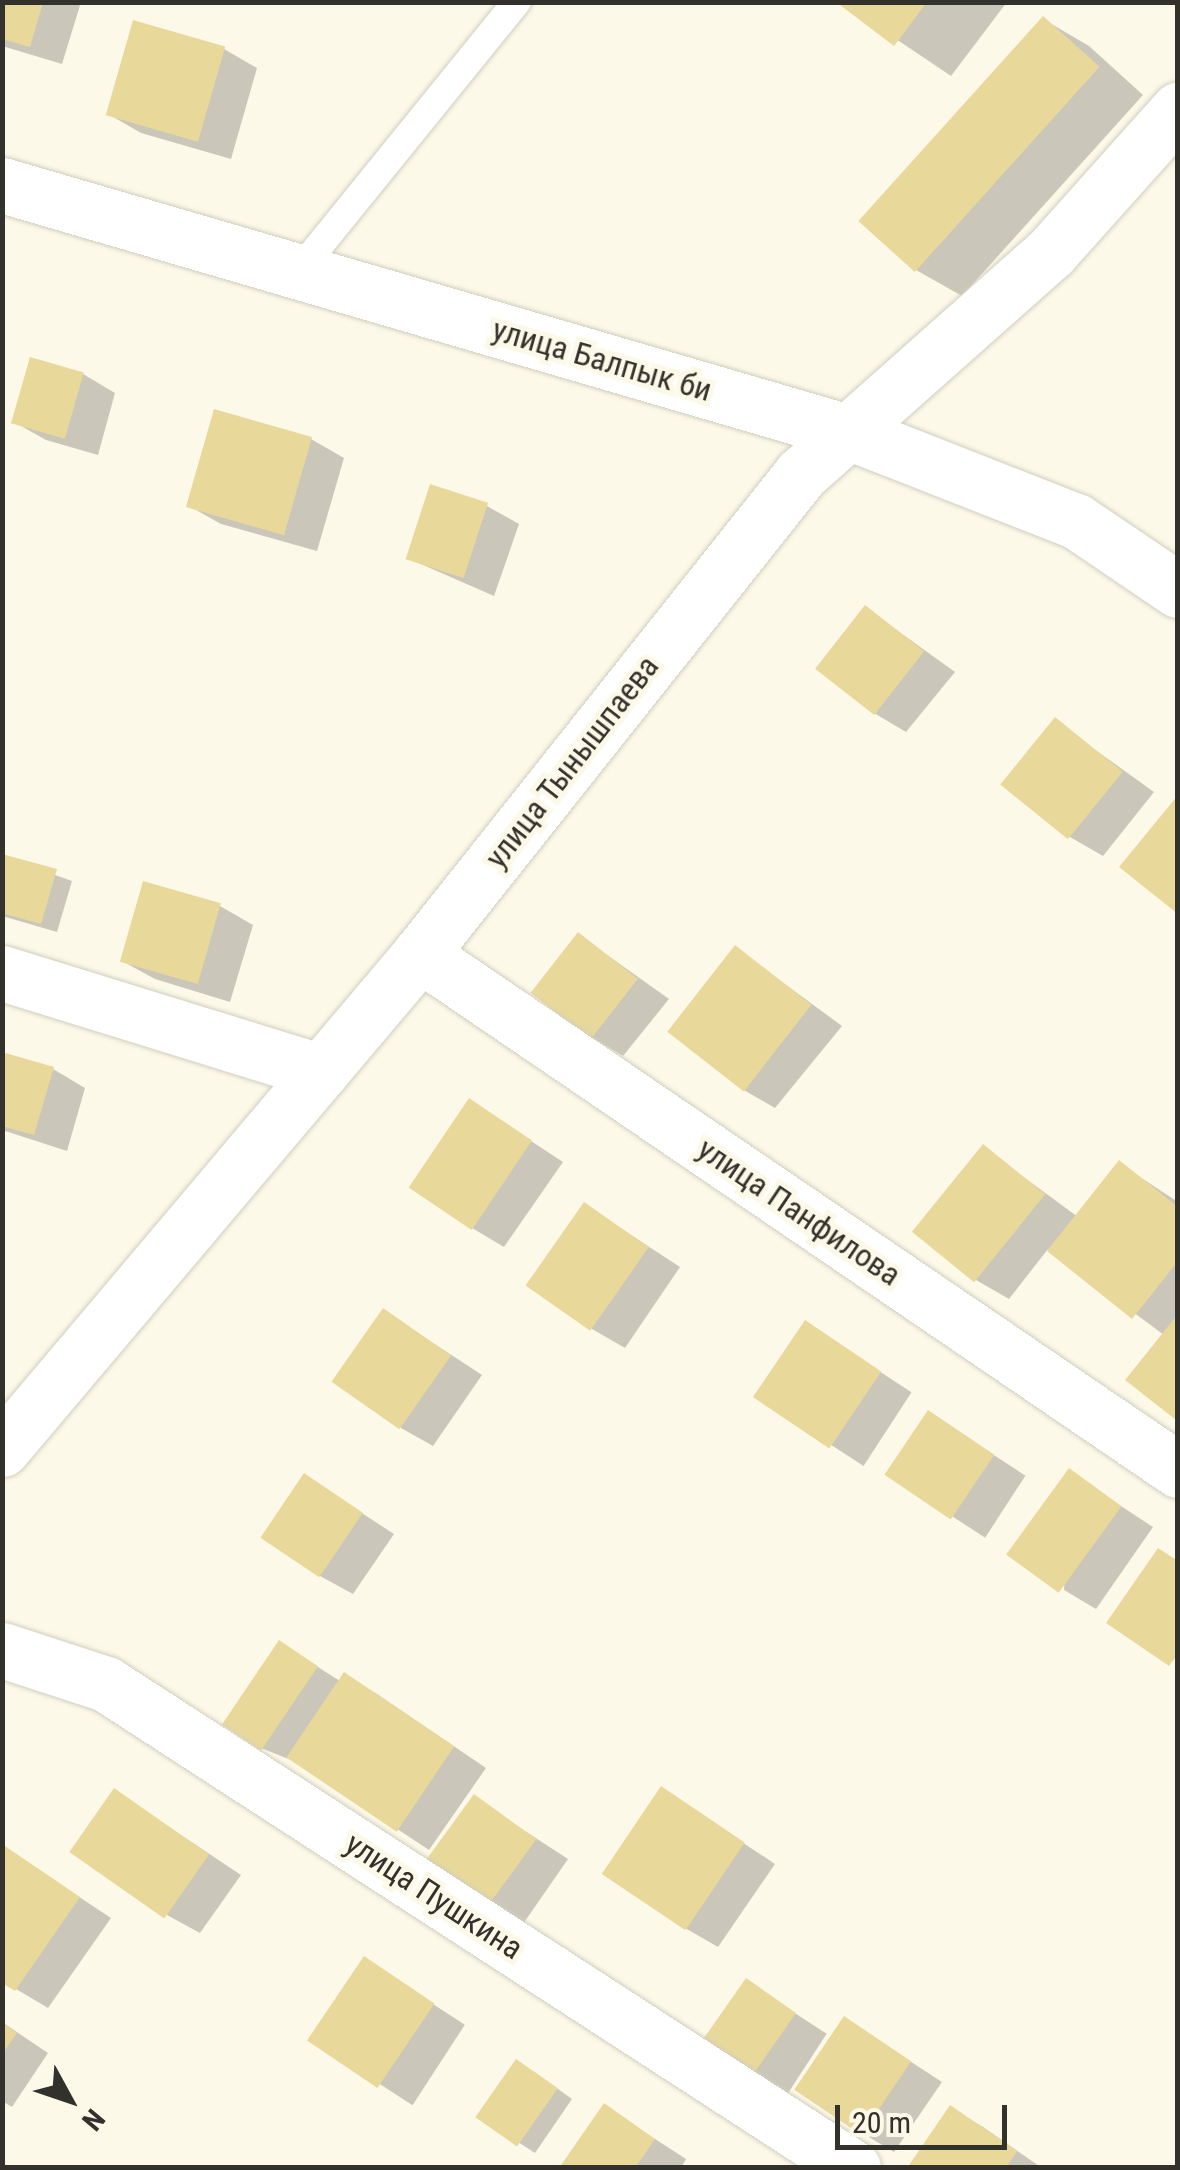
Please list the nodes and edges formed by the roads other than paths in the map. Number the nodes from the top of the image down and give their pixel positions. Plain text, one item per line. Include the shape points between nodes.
1 (517, 2) edge
2 (1178, 110) edge
3 (2, 186) edge
4 (298, 272) junction
5 (851, 433) junction
6 (1178, 590) edge
7 (420, 954) junction
8 (2, 973) edge
9 (321, 1072) junction
10 (2, 1449) edge
11 (1178, 1470) edge
12 (2, 1650) edge
13 (853, 2168) edge

1 - 4 lane
2 - 5 street, улица Тынышпаева via 1051,252
3 - 4 street, улица Балпык би
4 - 5 street, улица Балпык би
5 - 6 street, улица Балпык би via 1076,520
5 - 7 street, улица Тынышпаева via 801,474
7 - 9 street, улица Тынышпаева
7 - 11 street, улица Панфилова
8 - 9 street
9 - 10 street, улица Тынышпаева
12 - 13 street, улица Пушкина via 106,1684

